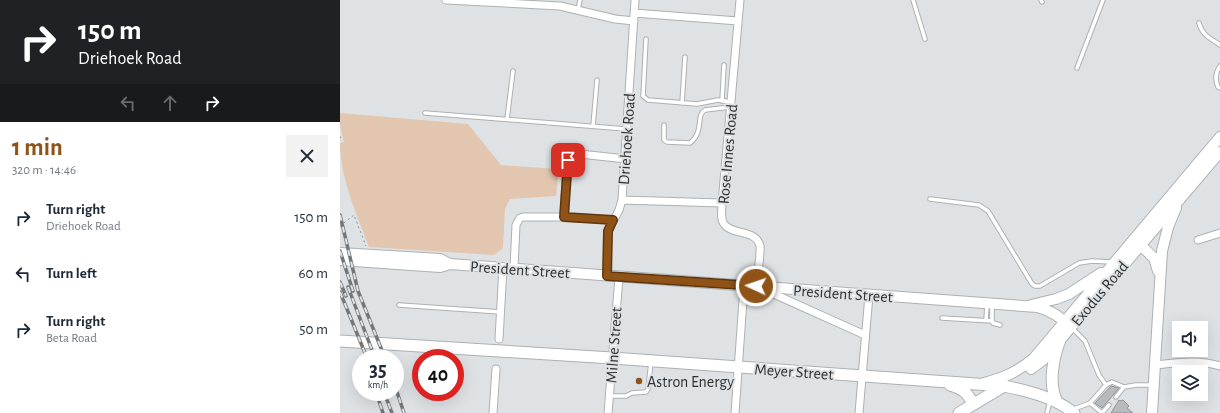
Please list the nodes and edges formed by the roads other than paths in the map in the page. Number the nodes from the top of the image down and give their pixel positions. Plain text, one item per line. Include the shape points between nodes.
1 (446, 0) edge
2 (580, 0) edge
3 (635, 0) edge
4 (740, 0) edge
5 (913, 0) edge
6 (1103, 0) edge
7 (522, 2) edge
8 (578, 10) junction
9 (634, 13) junction
10 (634, 21) junction
11 (738, 21) junction
12 (1199, 23) dead end
13 (925, 38) dead end
14 (646, 40) dead end
15 (1220, 45) edge
16 (685, 57) dead end
17 (724, 64) dead end
18 (1220, 66) edge
19 (1077, 68) dead end
20 (513, 71) dead end
21 (597, 80) dead end
22 (1220, 88) edge
23 (722, 101) junction
24 (682, 103) junction
25 (731, 104) junction
26 (425, 113) dead end
27 (507, 119) junction
28 (664, 125) dead end
29 (593, 126) junction
30 (627, 129) junction
31 (1220, 137) edge
32 (1220, 152) edge
33 (626, 159) junction
34 (1185, 193) junction
35 (930, 199) dead end
36 (622, 200) junction
37 (722, 203) junction
38 (564, 217) junction
39 (613, 220) junction
40 (1220, 233) edge
41 (1198, 240) dead end
42 (1137, 242) junction
43 (340, 253) edge
44 (340, 260) edge
45 (450, 264) junction
46 (1113, 265) junction
47 (503, 268) junction
48 (514, 268) junction
49 (607, 276) junction
50 (619, 277) junction
51 (1160, 277) junction
52 (744, 286) junction
53 (756, 286) junction
54 (869, 295) junction
55 (990, 303) junction
56 (399, 305) dead end
57 (1025, 306) junction
58 (501, 312) junction
59 (942, 318) dead end
60 (986, 321) junction
61 (992, 321) junction
62 (1068, 324) junction
63 (1000, 325) dead end
64 (865, 335) junction
65 (499, 340) dead end
66 (1060, 340) junction
67 (340, 341) edge
68 (612, 358) junction
69 (651, 361) junction
70 (1154, 365) junction
71 (1220, 366) edge
72 (738, 367) junction
73 (496, 370) dead end
74 (862, 376) junction
75 (936, 381) junction
76 (979, 384) junction
77 (1106, 385) junction
78 (1153, 385) junction
79 (1004, 386) junction
80 (1124, 387) junction
81 (610, 396) junction
82 (1116, 397) dead end
83 (1054, 401) junction
84 (1090, 403) junction
85 (973, 404) junction
86 (1109, 405) dead end
87 (1072, 411) edge
88 (493, 413) edge
89 (608, 413) edge
90 (735, 413) edge
91 (859, 413) edge
92 (959, 413) edge
93 (1046, 413) edge
94 (1102, 413) edge
95 (1152, 413) edge

1 - 7 street
2 - 8 lane
3 - 9 street, Driehoek Road
4 - 11 street, Rose Innes Road
5 - 13 lane
6 - 19 lane
7 - 8 street
8 - 10 street via 615,20
9 - 10 street, Driehoek Road
9 - 11 street
10 - 30 street, Driehoek Road
11 - 25 street, Rose Innes Road
12 - 15 lane via 1204,34
14 - 24 lane via 643,96 648,100
16 - 24 lane
17 - 23 lane
18 - 22 lane via 1215,81
20 - 27 lane
21 - 29 lane
23 - 24 lane
23 - 25 lane
25 - 28 lane via 702,112 699,132 690,143 664,140
25 - 37 street, Rose Innes Road
26 - 27 lane
27 - 29 lane
29 - 30 lane
30 - 33 street, Driehoek Road
31 - 42 street, Exodus Road
32 - 34 street, Exodus Road
33 - 36 street, Driehoek Road
33 - 38 street via 580,154 571,157 567,167
34 - 42 street, Exodus Road
34 - 51 street via 1168,227 1162,251
35 - 46 lane via 979,205 988,211 1035,286 1040,286 1079,263 1092,261
36 - 37 street
36 - 39 street, Driehoek Road
37 - 53 street, Rose Innes Road via 724,224 729,229 757,239 760,247
38 - 39 street
38 - 48 street via 520,218 516,225
39 - 49 street, Driehoek Road via 608,231
40 - 41 street
42 - 46 street, Exodus Road
42 - 51 street via 1154,258
42 - 62 street, Exodus Road
43 - 45 street, President Street via 440,259
44 - 45 street, President Street via 440,267
45 - 47 street, President Street
46 - 57 street via 1069,294
46 - 62 street, Exodus Road
47 - 48 street, President Street
47 - 58 street
48 - 49 street, President Street
49 - 50 street, President Street
50 - 52 street, President Street
50 - 68 street, Milne Street
51 - 70 street
52 - 53 street, President Street
52 - 72 street
53 - 54 street, President Street
53 - 64 street
54 - 55 street, President Street
54 - 64 street
55 - 57 street, President Street
55 - 60 lane
55 - 61 lane
56 - 58 lane
57 - 62 street, President Street via 1048,310
58 - 65 street
59 - 60 lane
60 - 61 lane
61 - 63 lane
62 - 66 street, Exodus Road
62 - 76 street, Exodus Road via 1016,372 1004,378
62 - 77 lane via 1085,341
64 - 74 street
66 - 79 street, Exodus Road via 1036,365
66 - 83 main road via 1054,357
67 - 68 main road, Meyer Street
68 - 69 main road, Meyer Street
68 - 81 street, Milne Street
69 - 72 main road, Meyer Street
69 - 81 lane via 646,392
70 - 71 street via 1200,361
70 - 78 street
72 - 74 main road, Meyer Street
72 - 90 street
73 - 88 street
74 - 75 main road, Meyer Street
74 - 91 street
75 - 76 main road, Meyer Street
75 - 85 main road via 963,391 969,395
76 - 79 main road, Meyer Street
77 - 80 lane via 1112,382
77 - 84 lane
78 - 80 lane
78 - 95 street
79 - 83 main road, Meyer Street via 1026,390
79 - 85 main road, Exodus Road
80 - 82 lane
81 - 89 street, Milne Street
83 - 87 main road, Meyer Street
83 - 93 lane
84 - 87 lane
84 - 94 lane
85 - 92 main road, Exodus Road
86 - 94 lane

